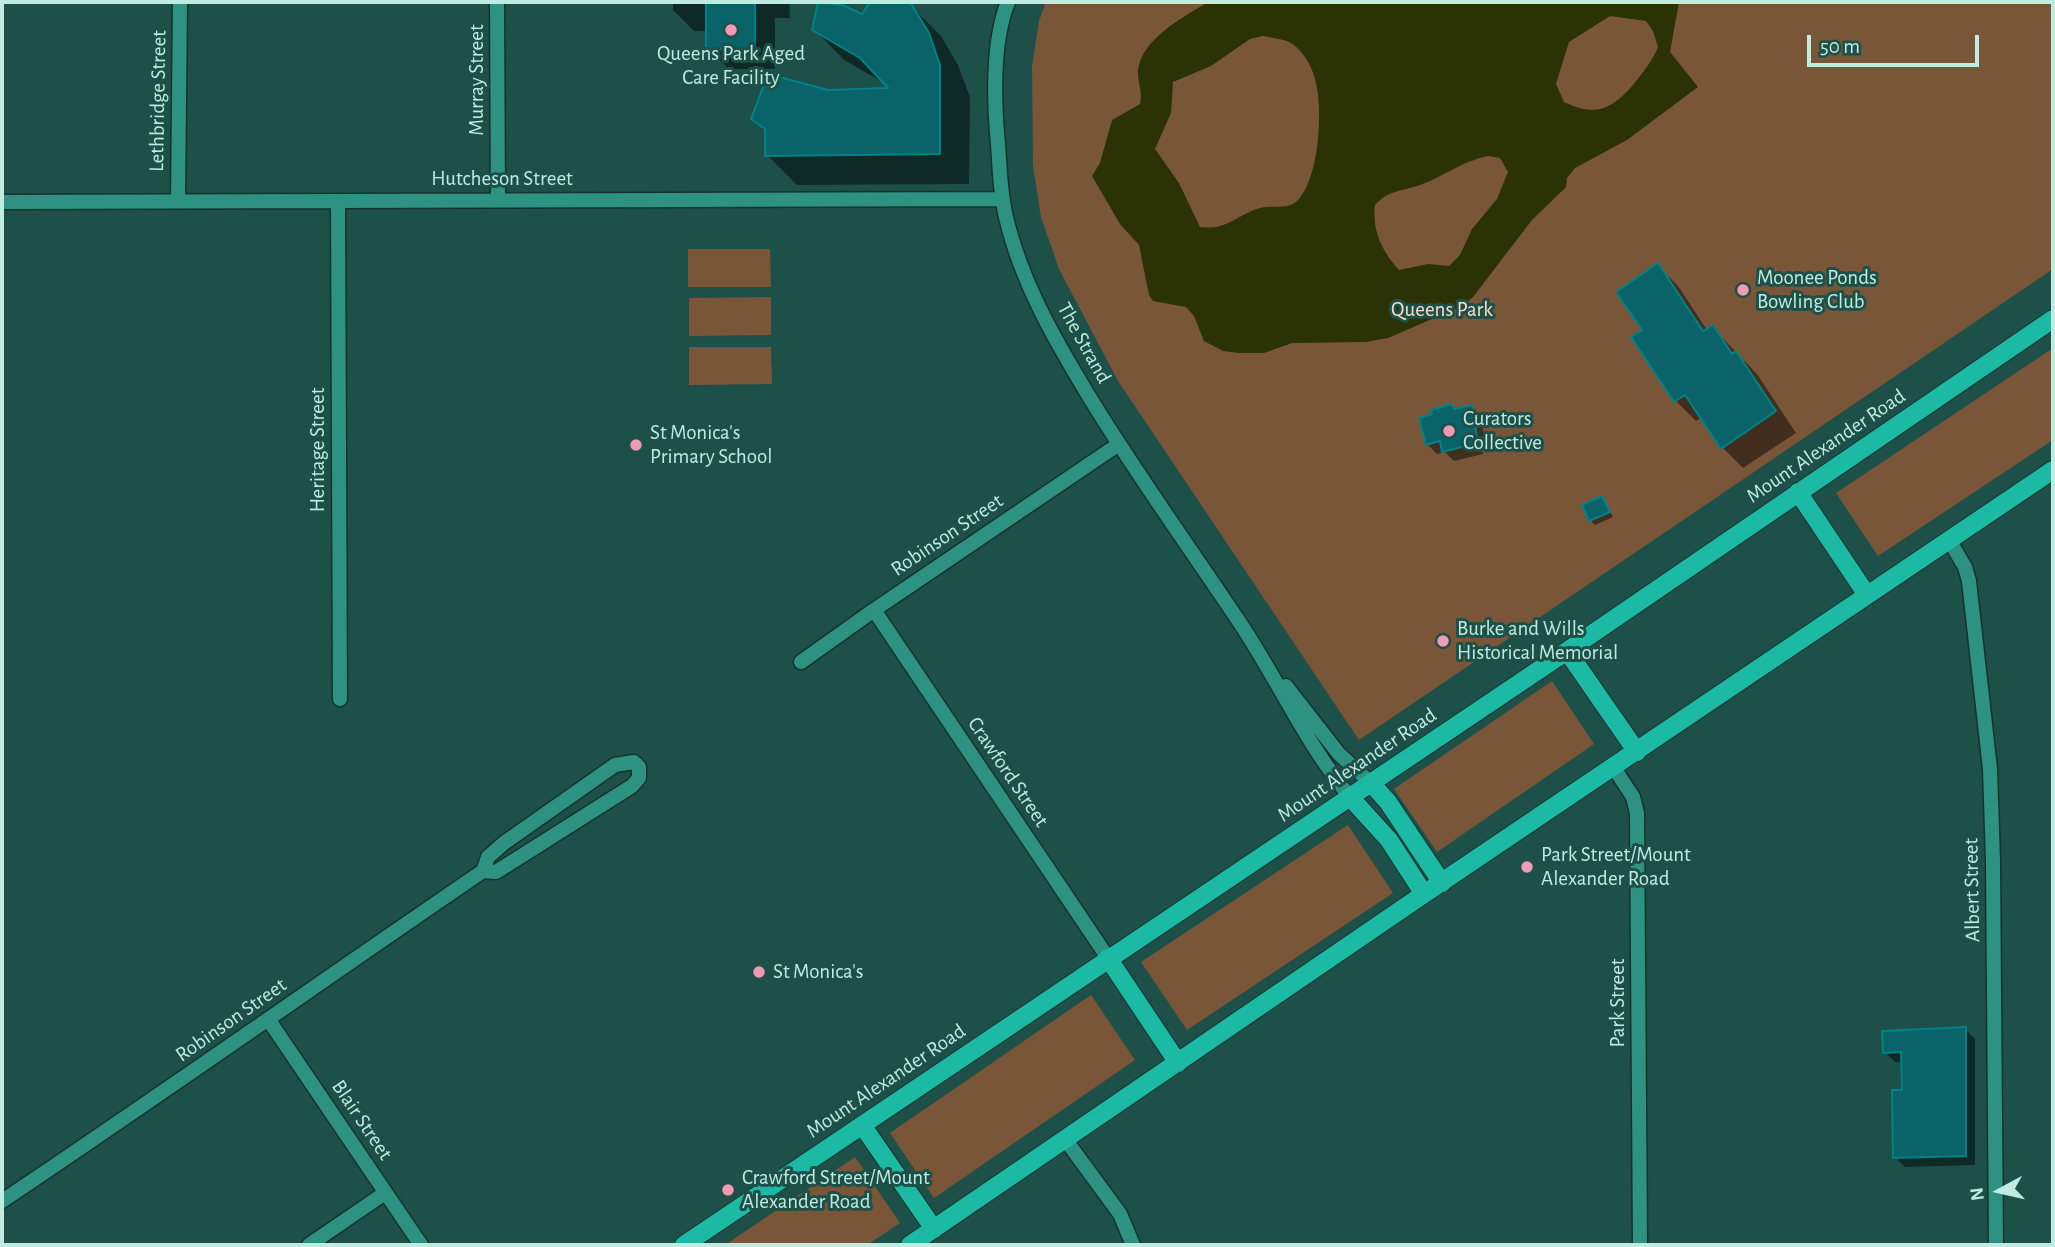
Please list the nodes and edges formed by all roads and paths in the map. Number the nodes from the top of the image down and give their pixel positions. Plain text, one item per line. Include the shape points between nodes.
1 (180, 2) edge
2 (497, 2) edge
3 (1008, 2) edge
4 (1002, 199) junction
5 (498, 200) junction
6 (178, 201) junction
7 (338, 201) junction
8 (2, 202) edge
9 (2053, 319) edge
10 (1119, 444) junction
11 (2053, 470) edge
12 (1798, 492) junction
13 (1949, 540) junction
14 (1867, 595) junction
15 (874, 610) junction
16 (1567, 650) junction
17 (1265, 661) junction
18 (801, 662) dead end
19 (340, 699) dead end
20 (1637, 752) junction
21 (1614, 768) junction
22 (1371, 783) junction
23 (1350, 797) junction
24 (483, 871) junction
25 (1442, 883) junction
26 (1424, 894) junction
27 (1108, 958) junction
28 (268, 1019) junction
29 (1178, 1063) junction
30 (862, 1125) junction
31 (1065, 1139) junction
32 (385, 1194) junction
33 (2, 1201) edge
34 (934, 1229) junction
35 (309, 1245) edge
36 (421, 1245) edge
37 (684, 1245) edge
38 (910, 1245) edge
39 (1133, 1245) edge
40 (1640, 1245) edge
41 (1996, 1245) edge

1 - 6 street, Lethbridge Street
2 - 5 street, Murray Street
3 - 4 street, The Strand via 999,38 995,109
4 - 5 street, Hutcheson Street
4 - 10 street, The Strand via 1013,243 1036,300
5 - 7 street, Hutcheson Street
6 - 7 street, Hutcheson Street
6 - 8 street, Hutcheson Street
7 - 19 street, Heritage Street
9 - 12 main road, Mount Alexander Road
10 - 15 street, Robinson Street
10 - 17 street, The Strand
11 - 13 main road
12 - 14 main road
12 - 16 main road, Mount Alexander Road
13 - 14 main road
13 - 41 street, Albert Street via 1969,580 1990,769
14 - 20 main road
15 - 18 street, Robinson Street
15 - 27 street, Crawford Street
16 - 20 main road
16 - 22 main road, Mount Alexander Road
17 - 22 street, The Strand via 1339,754
17 - 23 street, The Strand via 1327,767
20 - 21 main road
21 - 25 main road
21 - 40 street, Park Street via 1633,797 1637,813
22 - 23 main road, Mount Alexander Road
22 - 25 main road
23 - 26 main road via 1389,840
23 - 27 main road, Mount Alexander Road
24 - 24 street, Robinson Street via 488,857 504,843 615,765 634,762 639,767 639,779 632,786 496,872
24 - 28 street, Robinson Street
25 - 26 main road
26 - 29 main road
27 - 29 main road
27 - 30 main road, Mount Alexander Road
28 - 32 street, Blair Street
28 - 33 street, Robinson Street
29 - 31 main road
30 - 34 main road
30 - 37 main road, Mount Alexander Road
31 - 34 main road
31 - 39 street via 1120,1214
32 - 35 street
32 - 36 street, Blair Street
34 - 38 main road

